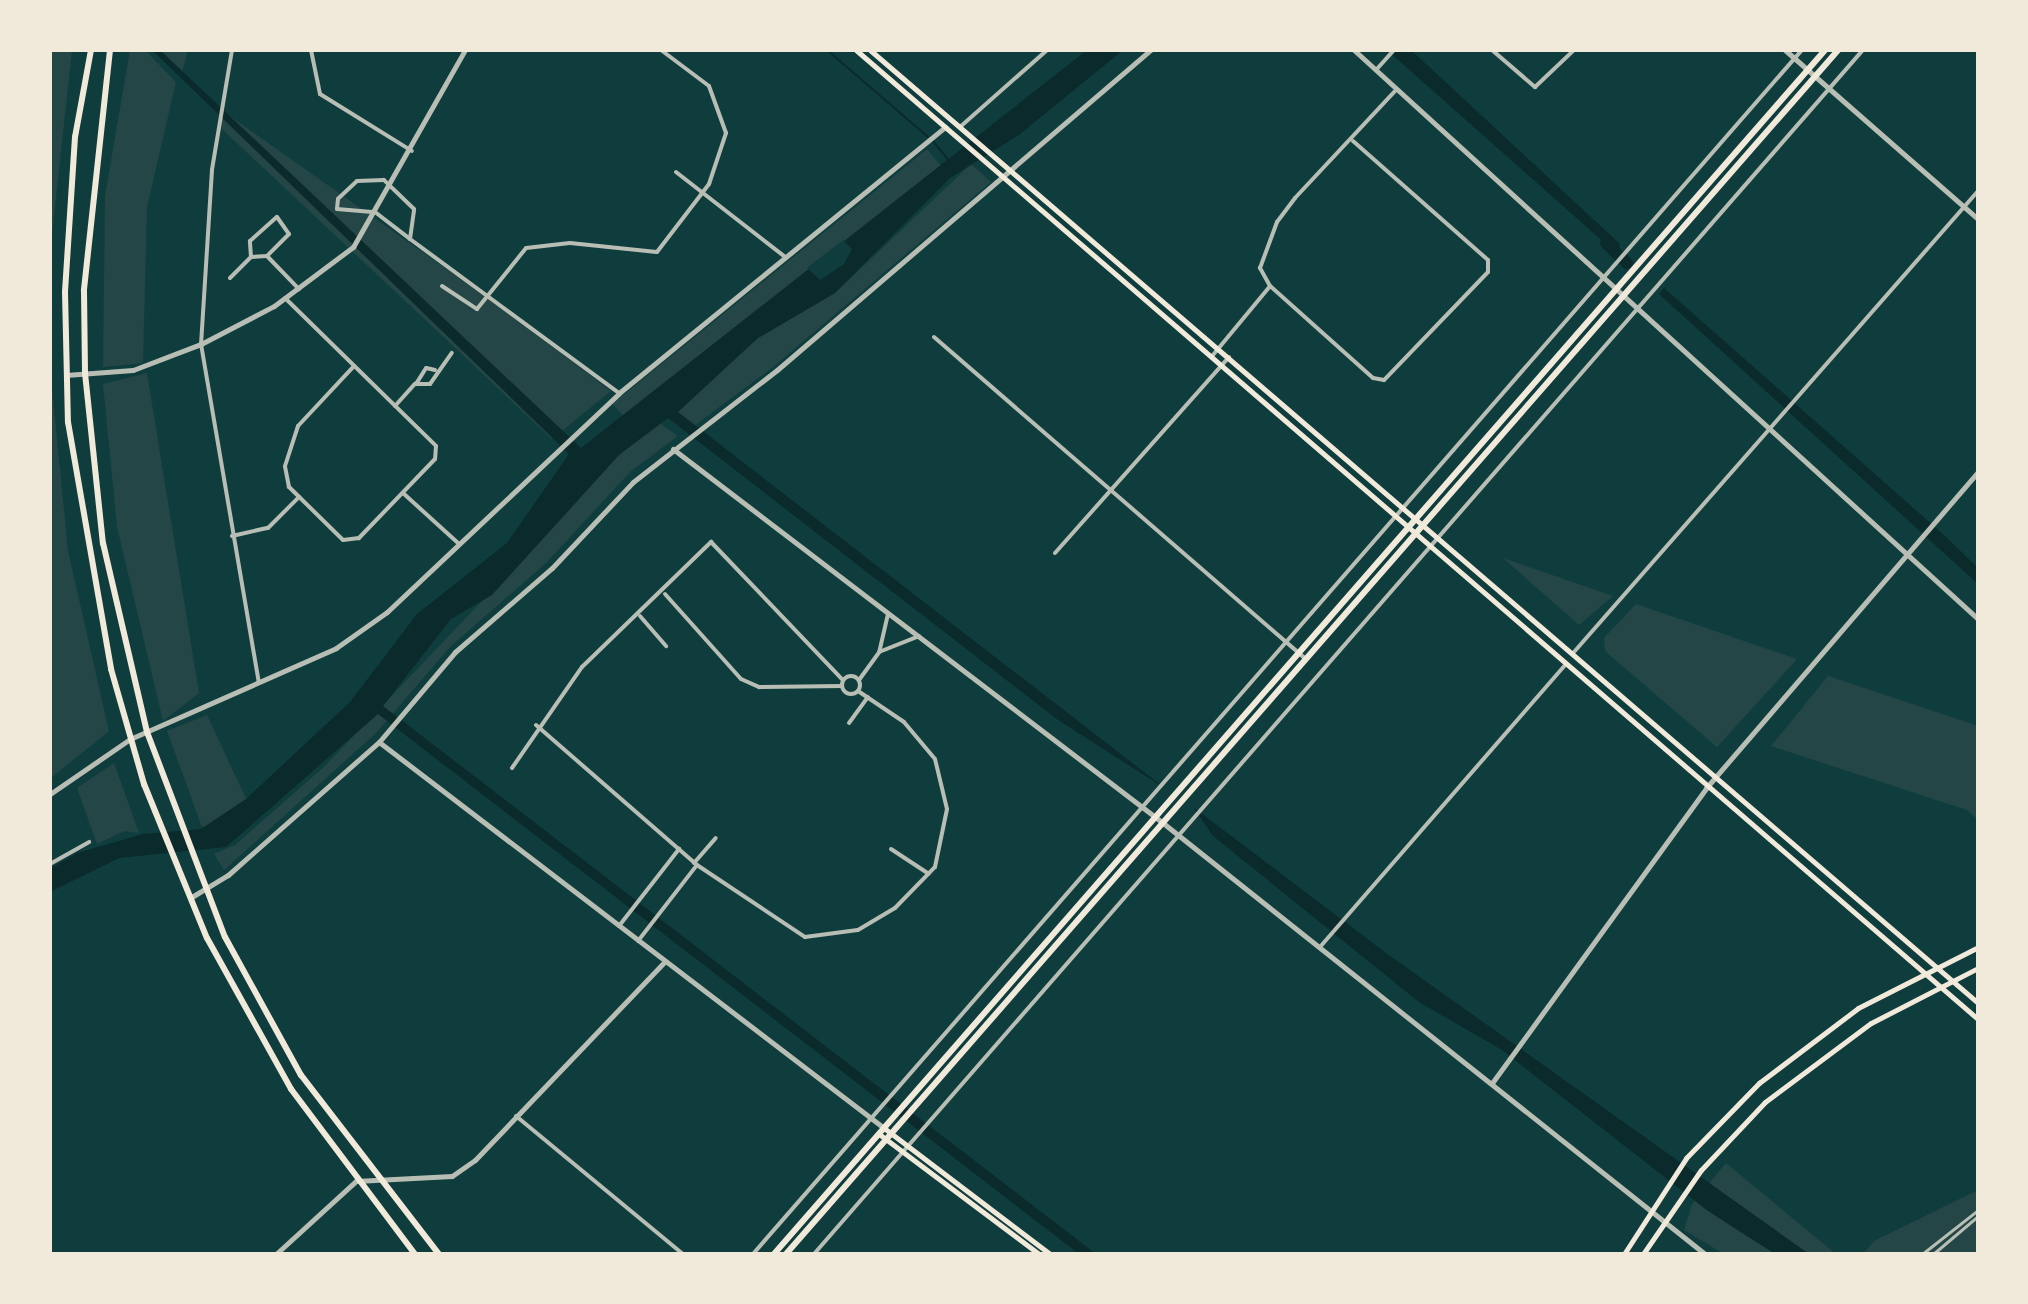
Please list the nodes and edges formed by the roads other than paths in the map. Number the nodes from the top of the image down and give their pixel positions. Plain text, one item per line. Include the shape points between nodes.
1 (91, 50) edge
2 (110, 50) edge
3 (232, 50) edge
4 (311, 50) edge
5 (465, 50) edge
6 (661, 50) edge
7 (856, 50) edge
8 (870, 50) edge
9 (1047, 50) edge
10 (1151, 50) edge
11 (1354, 50) edge
12 (1394, 50) edge
13 (1492, 50) edge
14 (1574, 50) edge
15 (1785, 50) edge
16 (1802, 50) edge
17 (1825, 50) edge
18 (1838, 50) edge
19 (1863, 50) edge
20 (1794, 58) junction
21 (1808, 69) junction
22 (1376, 70) junction
23 (1815, 76) junction
24 (1830, 88) junction
25 (1397, 89) junction
26 (945, 127) junction
27 (960, 127) junction
28 (1353, 141) junction
29 (412, 151) junction
30 (676, 172) dead end
31 (1012, 172) junction
32 (1005, 178) junction
33 (393, 186) junction
34 (1978, 191) edge
35 (702, 192) junction
36 (1964, 206) junction
37 (375, 212) junction
38 (1978, 219) edge
39 (410, 239) junction
40 (267, 256) junction
41 (784, 256) junction
42 (251, 257) junction
43 (1603, 277) junction
44 (230, 278) dead end
45 (442, 286) dead end
46 (1270, 286) junction
47 (299, 289) junction
48 (1616, 289) junction
49 (1624, 296) junction
50 (285, 298) junction
51 (490, 298) junction
52 (1637, 308) junction
53 (934, 337) dead end
54 (201, 344) junction
55 (1220, 349) junction
56 (452, 353) dead end
57 (1213, 355) junction
58 (1229, 357) junction
59 (1223, 363) junction
60 (354, 366) junction
61 (435, 370) junction
62 (85, 373) junction
63 (66, 375) junction
64 (416, 384) junction
65 (619, 393) junction
66 (395, 406) junction
67 (1770, 430) junction
68 (673, 449) junction
69 (1978, 472) edge
70 (1109, 490) junction
71 (403, 493) junction
72 (299, 497) junction
73 (1404, 506) junction
74 (1395, 515) junction
75 (1417, 517) junction
76 (1425, 524) junction
77 (1408, 527) junction
78 (1416, 534) junction
79 (232, 536) junction
80 (1439, 536) junction
81 (458, 543) junction
82 (1431, 547) junction
83 (1055, 553) dead end
84 (1907, 554) junction
85 (665, 594) junction
86 (888, 612) junction
87 (640, 616) junction
88 (1978, 619) edge
89 (919, 636) junction
90 (1284, 642) junction
91 (666, 646) dead end
92 (879, 652) junction
93 (1574, 652) junction
94 (1298, 653) junction
95 (1308, 661) junction
96 (1565, 665) junction
97 (859, 680) junction
98 (842, 683) junction
99 (260, 684) junction
100 (858, 691) junction
101 (868, 697) junction
102 (849, 723) dead end
103 (536, 725) junction
104 (147, 732) junction
105 (130, 739) junction
106 (379, 742) junction
107 (512, 768) dead end
108 (1717, 775) junction
109 (1706, 788) junction
110 (50, 794) edge
111 (1141, 806) junction
112 (1154, 816) junction
113 (1163, 823) junction
114 (1179, 836) junction
115 (716, 838) dead end
116 (89, 842) dead end
117 (679, 849) junction
118 (891, 849) dead end
119 (50, 864) edge
120 (696, 864) junction
121 (929, 874) junction
122 (205, 892) junction
123 (190, 898) junction
124 (619, 926) junction
125 (638, 941) junction
126 (1978, 947) edge
127 (1318, 948) junction
128 (665, 961) junction
129 (1938, 967) junction
130 (1978, 968) edge
131 (1924, 974) junction
132 (1953, 981) junction
133 (1940, 988) junction
134 (1978, 1003) edge
135 (1978, 1019) edge
136 (1492, 1083) junction
137 (516, 1116) junction
138 (870, 1120) junction
139 (884, 1128) junction
140 (891, 1133) junction
141 (879, 1134) junction
142 (886, 1140) junction
143 (909, 1146) junction
144 (903, 1153) junction
145 (377, 1179) junction
146 (356, 1181) junction
147 (1978, 1213) edge
148 (1648, 1214) junction
149 (1664, 1222) junction
150 (276, 1254) edge
151 (415, 1254) edge
152 (439, 1254) edge
153 (683, 1254) edge
154 (753, 1254) edge
155 (774, 1254) edge
156 (786, 1254) edge
157 (814, 1254) edge
158 (1039, 1254) edge
159 (1050, 1254) edge
160 (1624, 1254) edge
161 (1643, 1254) edge
162 (1705, 1254) edge
163 (1922, 1254) edge
164 (1933, 1254) edge

1 - 63 main road via 75,137
2 - 62 main road via 89,216
3 - 54 street via 219,121
4 - 29 street via 320,94
5 - 29 street
6 - 35 street via 709,86 726,133
7 - 26 main road
8 - 27 main road
9 - 27 street
10 - 31 street
11 - 22 street
12 - 22 street
13 - 14 street via 1535,87
15 - 20 street
16 - 20 street
17 - 21 main road
18 - 23 main road
19 - 24 street
20 - 21 street
20 - 43 street
21 - 23 street
21 - 48 main road
22 - 25 street
23 - 24 street
23 - 49 main road
24 - 36 street
24 - 52 street
25 - 28 street
25 - 43 street
26 - 32 main road
26 - 41 street
27 - 31 main road
28 - 46 street via 1277,222 1260,268
28 - 46 street via 1488,260 1488,272 1384,380 1373,378
29 - 33 street
30 - 35 street
31 - 32 street
31 - 55 main road
32 - 57 main road
32 - 68 street
33 - 37 street
33 - 37 street via 357,181 338,199 337,209
33 - 39 street via 414,209
34 - 36 street
35 - 41 street
35 - 51 street via 657,252 570,243 526,248
36 - 38 street
36 - 67 street
37 - 39 street
37 - 47 street via 353,247
39 - 51 street
40 - 42 street
40 - 42 street via 289,234 277,217 250,241
40 - 47 street
41 - 65 street
42 - 44 street
43 - 48 street
43 - 73 street
45 - 51 street via 467,308
46 - 55 street
47 - 50 street
48 - 49 street
48 - 75 main road
49 - 52 street
49 - 76 main road
50 - 54 street
50 - 60 street
51 - 65 street
52 - 67 street
52 - 80 street
53 - 70 street
54 - 62 street via 133,370
54 - 79 street
55 - 57 street
55 - 58 main road
56 - 61 street
57 - 59 main road
58 - 59 street
58 - 73 main road
59 - 70 street
59 - 74 main road
60 - 66 street
60 - 72 street via 288,441 289,487
61 - 64 street via 426,368
61 - 64 street via 430,384
62 - 63 street
62 - 104 main road via 103,543
63 - 105 main road via 71,452 93,581
64 - 66 street
65 - 81 street
66 - 71 street via 436,446 435,459
67 - 84 street
67 - 93 street
68 - 86 street
68 - 106 street via 455,652
69 - 84 street
70 - 83 street
70 - 90 street
71 - 72 street via 359,538 343,540
71 - 81 street
72 - 79 street via 268,528
73 - 74 street
73 - 75 main road
74 - 77 main road
74 - 90 street
75 - 76 main road
75 - 77 main road
76 - 78 main road
76 - 80 main road
77 - 78 main road
77 - 94 main road
78 - 82 main road
78 - 95 main road
79 - 99 street
80 - 82 street
80 - 93 main road
81 - 99 street via 387,612 336,648
82 - 96 main road
82 - 114 street
84 - 88 street
84 - 108 street
85 - 87 street
85 - 98 street via 741,679 759,687
85 - 98 street via 711,542
86 - 89 street
86 - 92 street
87 - 91 street
87 - 103 street via 582,667
89 - 92 street
89 - 111 street
90 - 94 street
90 - 111 street
92 - 97 street
93 - 108 main road
94 - 95 street
94 - 112 main road
95 - 113 main road
96 - 109 main road
96 - 127 street
97 - 98 street
97 - 100 street
98 - 100 street via 850,694
99 - 104 street
100 - 101 street
101 - 102 street
101 - 121 street via 904,722 935,759 947,809
103 - 107 street
103 - 117 street
104 - 105 street
104 - 122 main road
105 - 110 street
105 - 123 main road
106 - 122 street
106 - 124 street
108 - 109 street
108 - 129 main road
109 - 131 main road
109 - 136 street
111 - 112 street
111 - 138 street
112 - 113 street
112 - 139 main road
113 - 114 street
113 - 140 main road
114 - 127 street
114 - 143 street
115 - 120 street
116 - 119 street
117 - 120 street
117 - 124 street
118 - 121 street
120 - 121 street via 805,937 858,930 895,908
120 - 125 street
122 - 123 street
122 - 145 main road via 301,1075
123 - 146 main road via 291,1089
124 - 125 street
125 - 128 street
126 - 129 main road
127 - 136 street
128 - 137 street
128 - 138 street
129 - 131 main road
129 - 132 main road
130 - 132 main road
131 - 133 main road
131 - 148 main road via 1806,1044 1686,1158
132 - 133 main road
132 - 134 main road
133 - 135 main road
133 - 149 main road via 1823,1054 1701,1170
136 - 148 street
137 - 145 street via 452,1176
137 - 153 street
138 - 139 street
138 - 141 street
138 - 154 street
139 - 140 main road
139 - 141 main road
140 - 142 main road
140 - 143 main road
141 - 142 main road
141 - 155 main road
142 - 144 main road
142 - 156 main road
143 - 144 street
143 - 159 main road
144 - 157 street
144 - 158 main road
145 - 146 street
145 - 152 main road
146 - 150 street
146 - 151 main road
147 - 163 street
147 - 164 street
148 - 149 street
148 - 160 main road
149 - 161 main road
149 - 162 street

